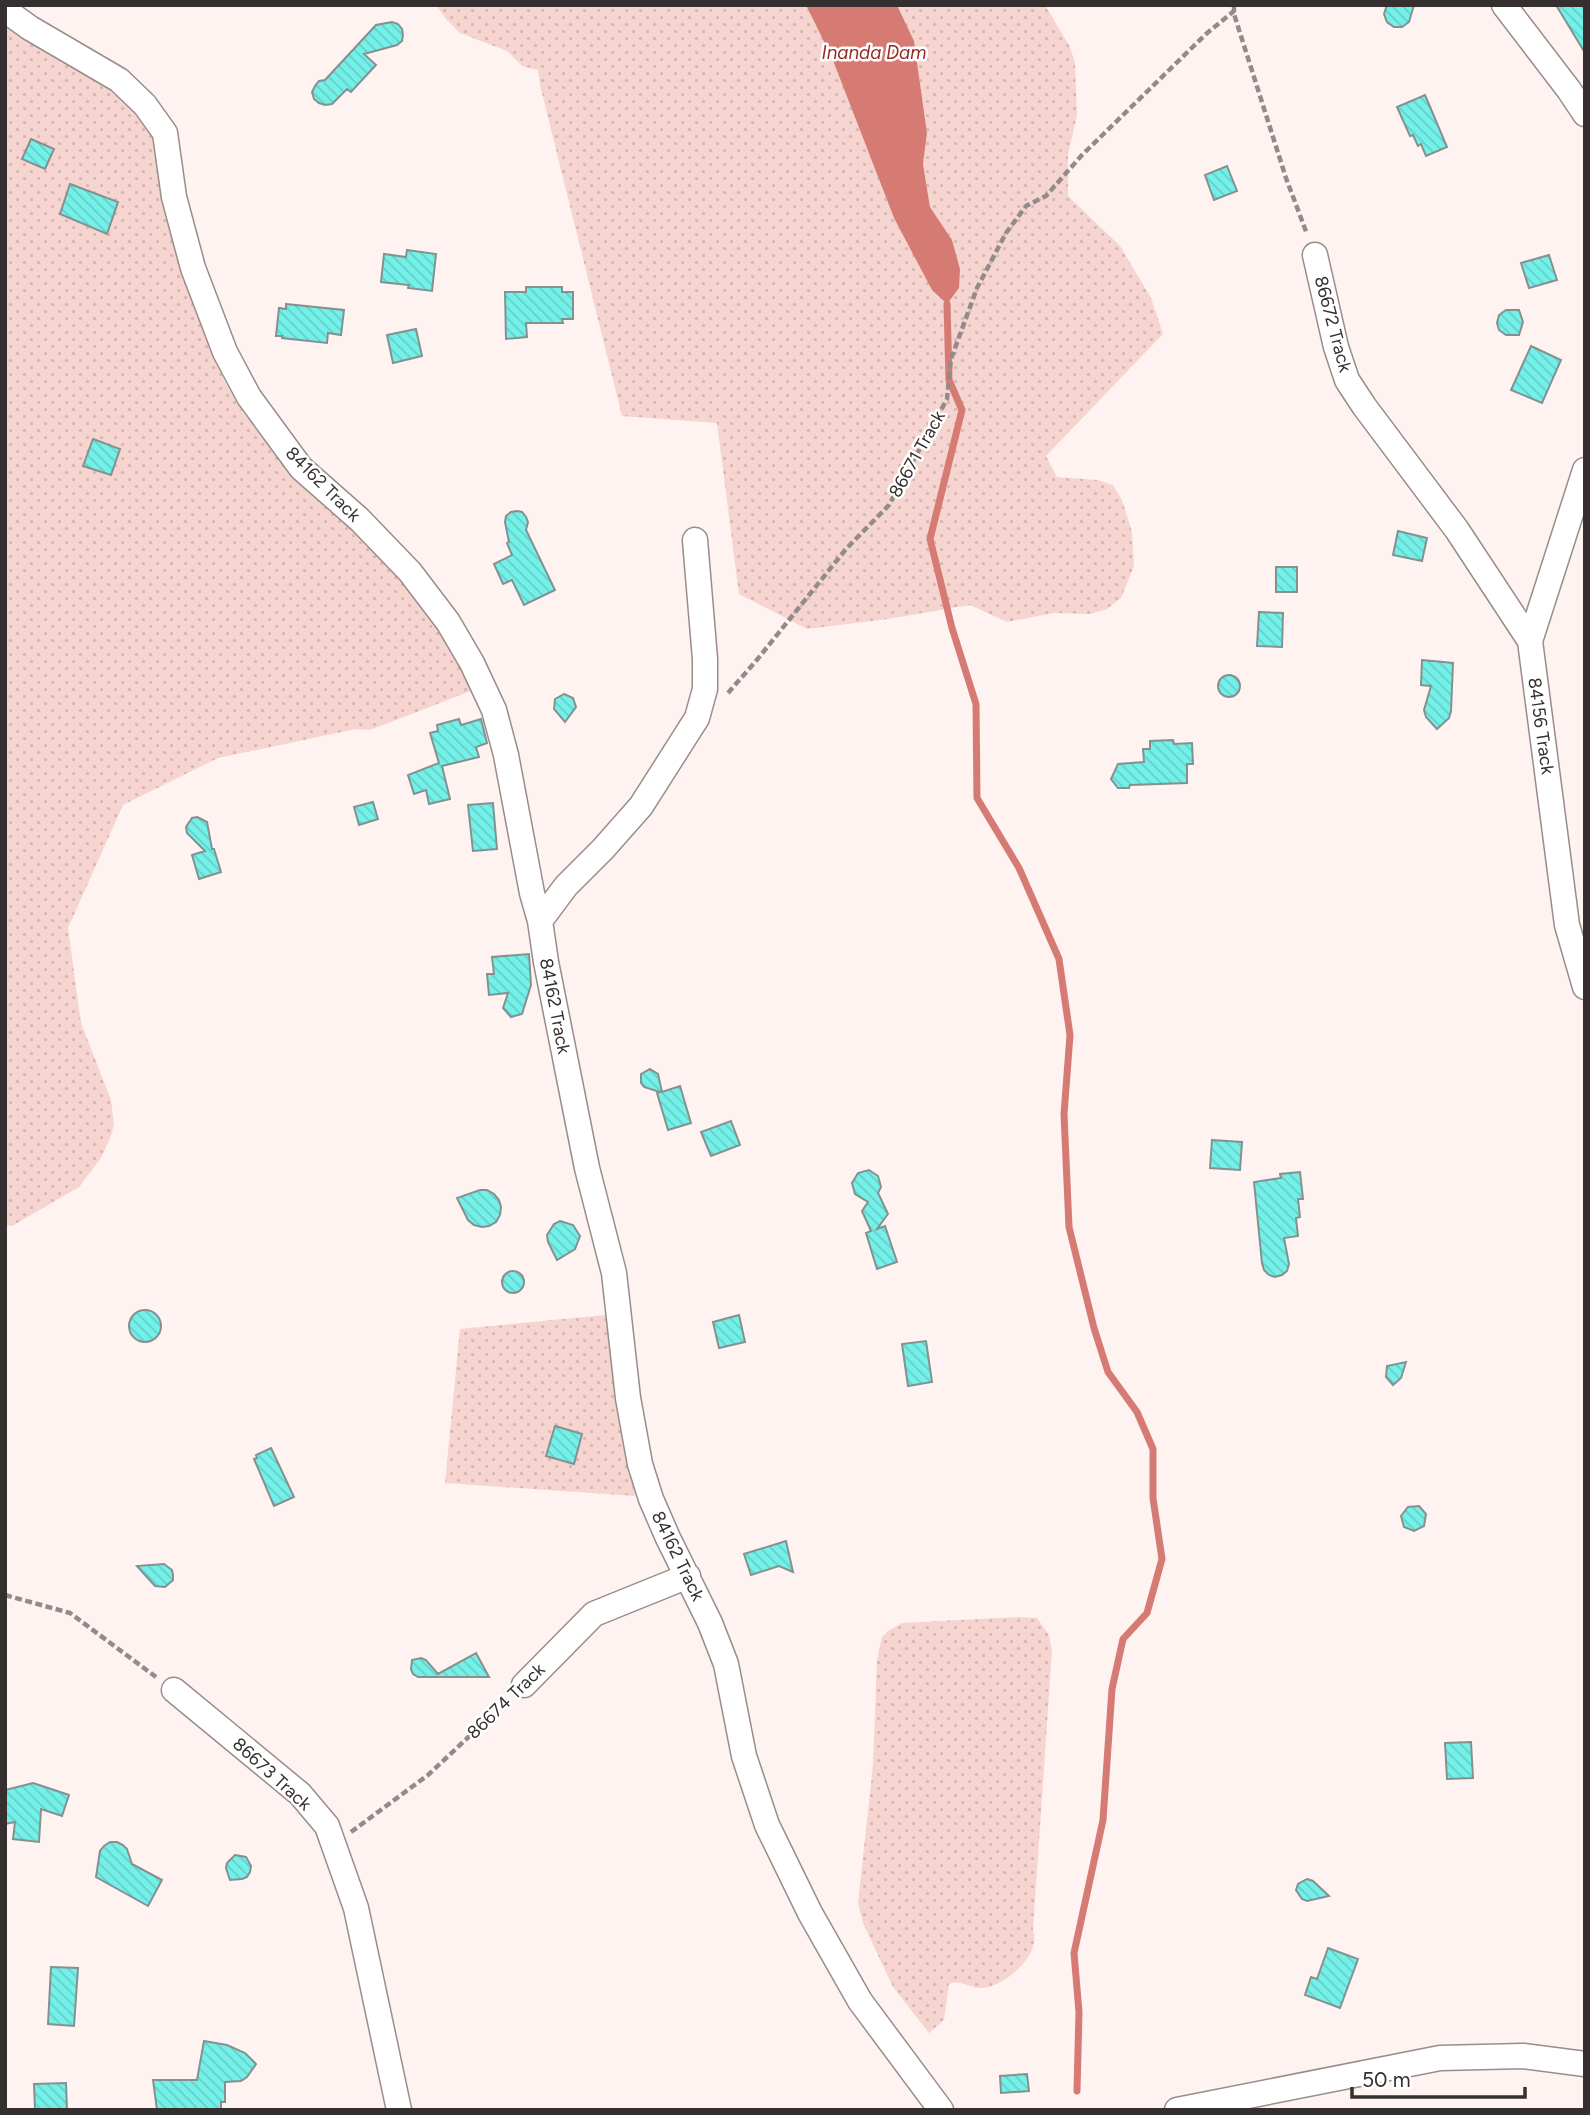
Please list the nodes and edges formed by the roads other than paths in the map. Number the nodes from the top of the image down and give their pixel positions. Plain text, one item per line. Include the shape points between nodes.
1 (1504, 5) edge
2 (5, 10) edge
3 (1585, 114) edge
4 (1315, 255) road end
5 (1585, 470) edge
6 (695, 540) dead end
7 (1530, 641) junction
8 (540, 921) junction
9 (1585, 987) edge
10 (688, 1576) junction
11 (524, 1685) road end
12 (174, 1690) road end
13 (1585, 2064) edge
14 (399, 2110) edge
15 (941, 2110) edge
16 (1177, 2110) edge

1 - 3 street
2 - 8 street, 84162 Track via 119,80 165,133 174,197 193,268 225,352 249,397 301,468 410,572 472,663 494,710 506,755
4 - 7 street, 86672 Track via 1348,380 1457,530
5 - 7 street, 84156 Track
6 - 8 street via 705,659 705,689 697,718 641,806 566,886
7 - 9 street, 84156 Track via 1567,925
8 - 10 street, 84162 Track via 587,1168 614,1273 640,1464 655,1508
10 - 11 street, 86674 Track via 594,1615
10 - 15 street, 84162 Track via 726,1664 744,1756 767,1825 860,2001
12 - 14 street, 86673 Track via 300,1794 327,1826 356,1908
13 - 16 street via 1523,2056 1440,2058

